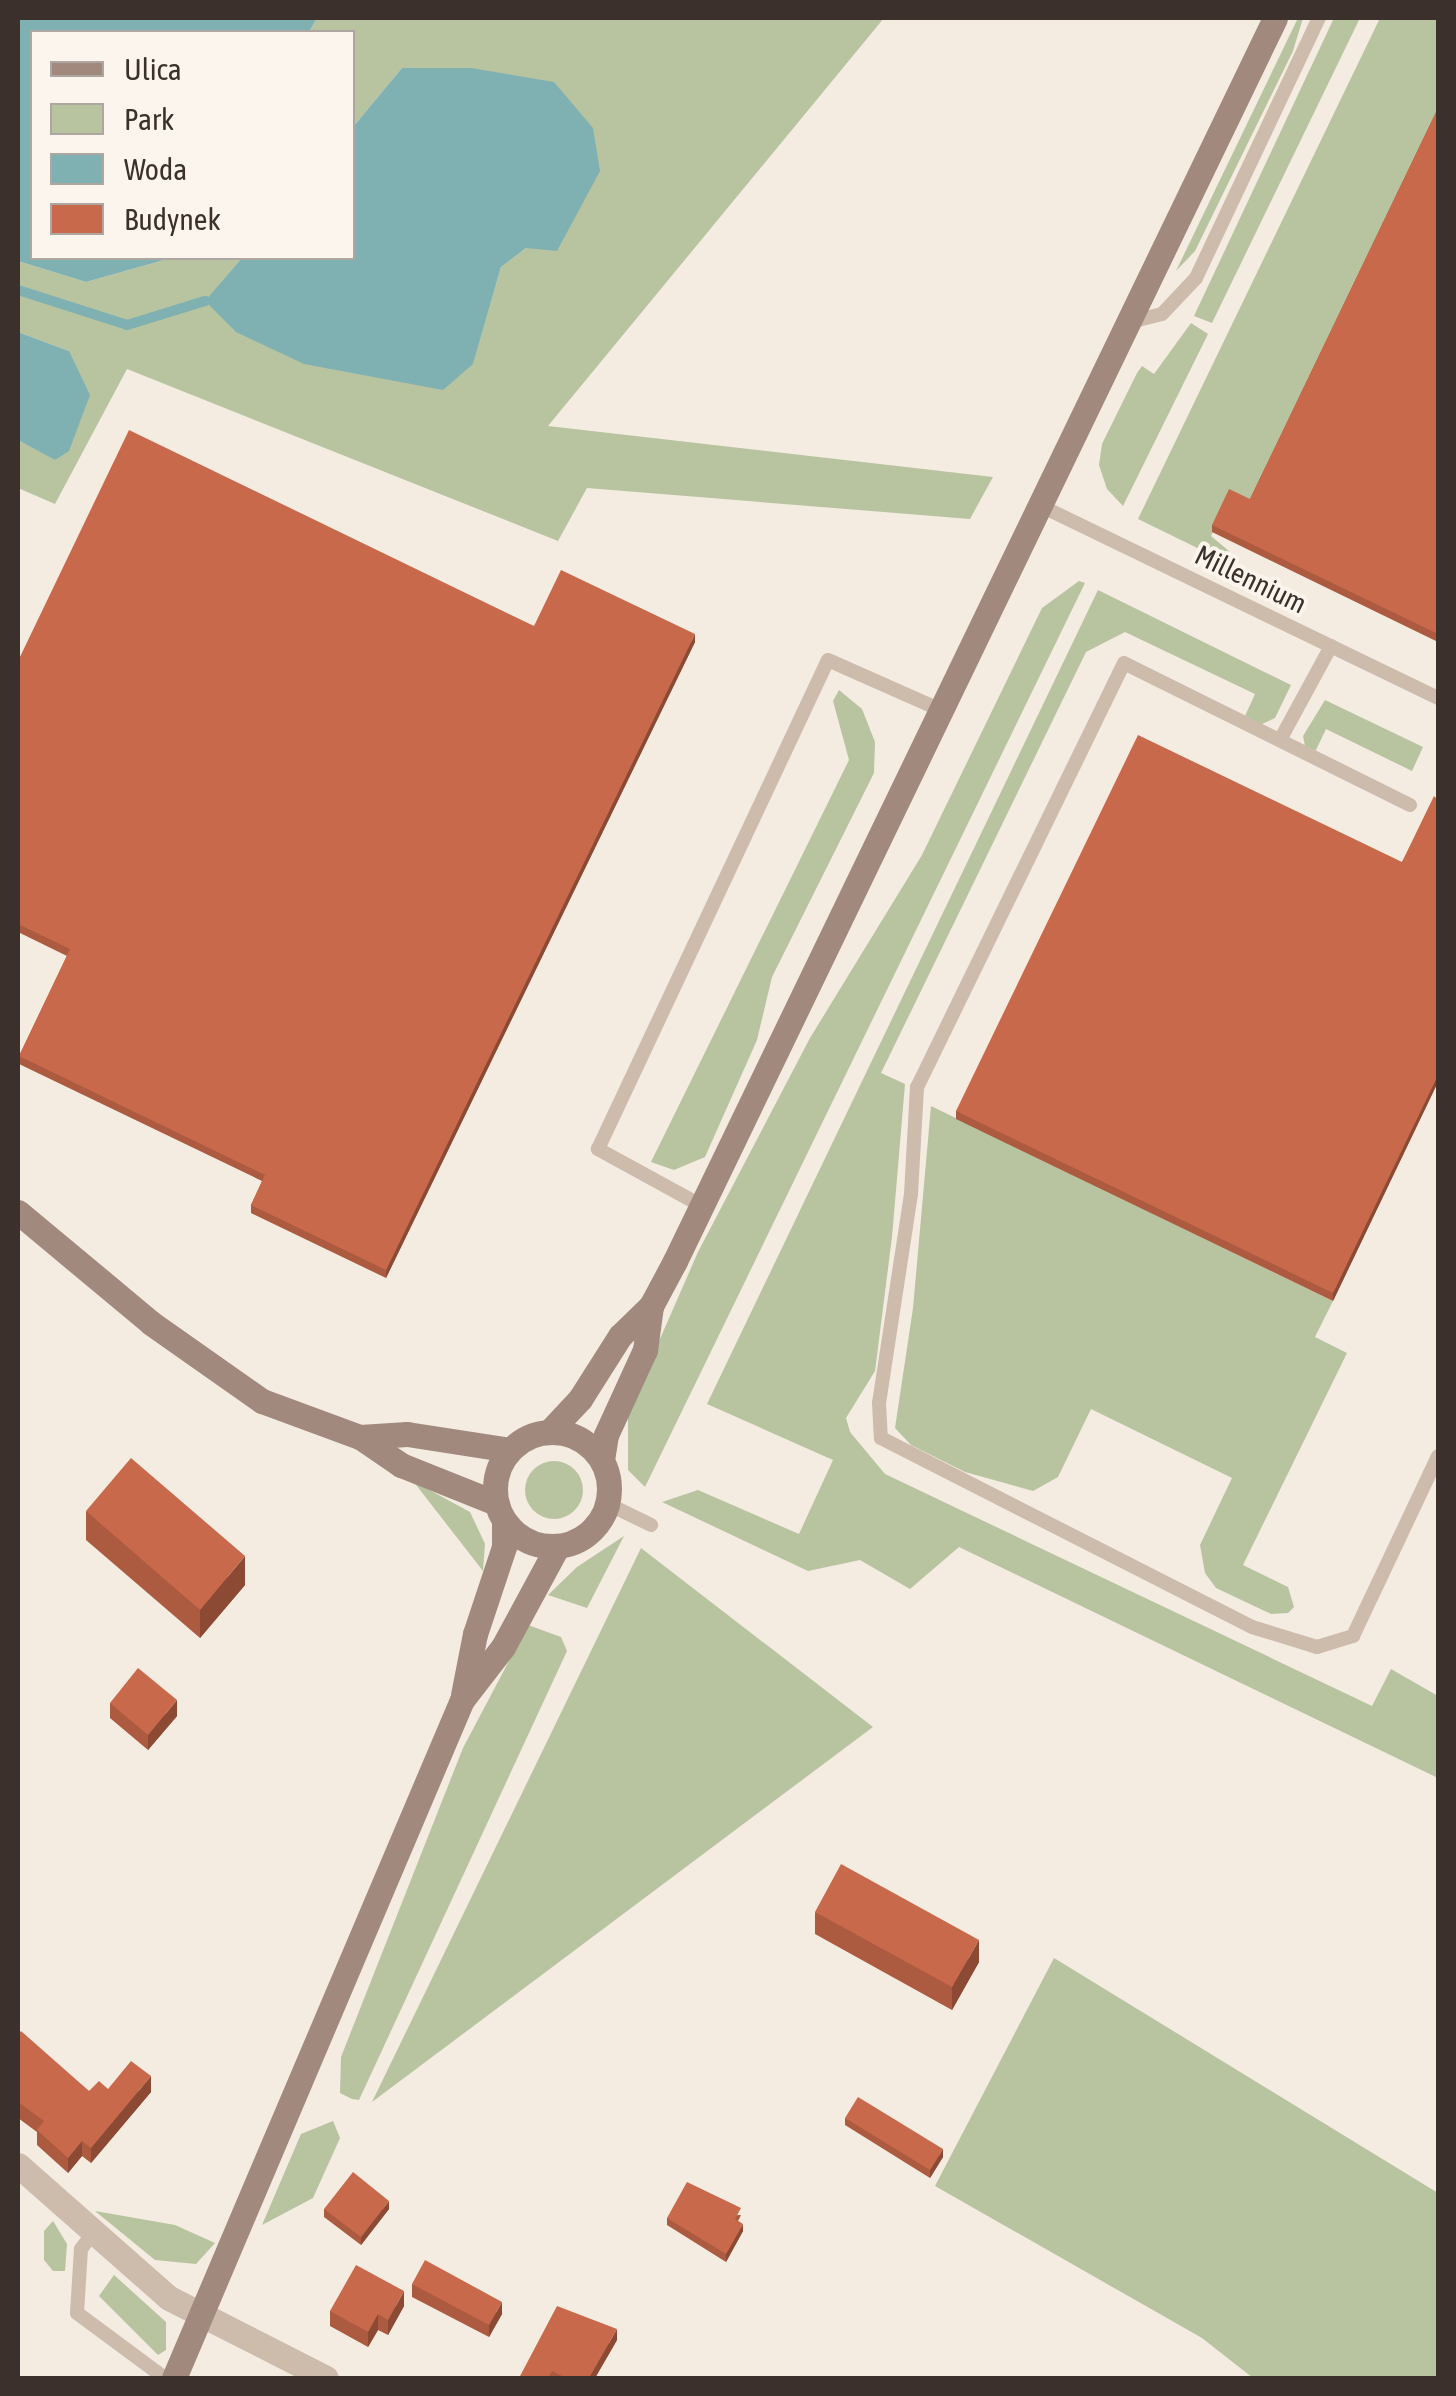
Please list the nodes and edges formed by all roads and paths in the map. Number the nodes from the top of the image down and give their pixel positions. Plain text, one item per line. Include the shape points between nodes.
1 (1275, 18) edge
2 (1319, 18) edge
3 (1129, 322) junction
4 (1041, 506) junction
5 (1331, 646) junction
6 (1438, 698) edge
7 (940, 710) junction
8 (1280, 740) junction
9 (1410, 805) dead end
10 (702, 1206) junction
11 (18, 1212) edge
12 (651, 1306) junction
13 (550, 1431) junction
14 (360, 1437) junction
15 (510, 1450) junction
16 (1438, 1456) edge
17 (602, 1460) junction
18 (608, 1504) junction
19 (500, 1512) junction
20 (651, 1525) dead end
21 (557, 1546) junction
22 (462, 1700) junction
23 (18, 2165) edge
24 (92, 2234) junction
25 (202, 2317) junction
26 (165, 2378) edge
27 (174, 2378) edge
28 (326, 2378) edge

1 - 3 street
2 - 3 lane via 1196,278 1162,314
3 - 4 street
4 - 5 lane, Millennium
4 - 7 street
5 - 6 lane, Millennium
5 - 8 lane
7 - 10 street
7 - 10 lane via 828,660 598,1150
8 - 9 lane
8 - 16 lane via 1124,663 917,1087 911,1194 878,1404 881,1438 1252,1627 1317,1647 1353,1636
10 - 12 street
11 - 14 street via 218,1374 262,1400
12 - 13 street via 620,1336 580,1399
12 - 17 street via 645,1350 606,1435
13 - 15 street
13 - 17 street via 580,1439
14 - 15 street via 407,1434
14 - 19 street via 401,1465
15 - 19 street via 495,1480
17 - 18 street
18 - 20 lane
18 - 21 street via 589,1534
19 - 21 street via 527,1541
19 - 22 street via 504,1547
21 - 22 street via 502,1646
22 - 25 street
23 - 24 street
24 - 25 street via 142,2278
24 - 26 lane via 80,2255 77,2313
25 - 27 street
25 - 28 street

